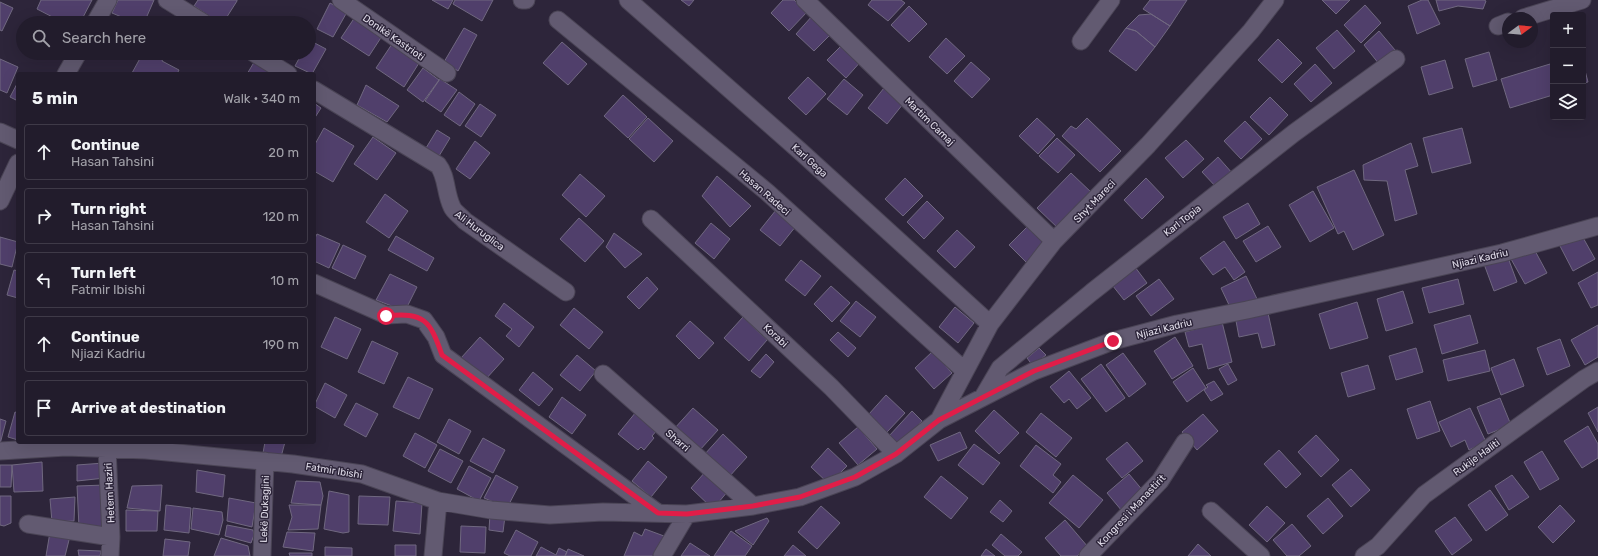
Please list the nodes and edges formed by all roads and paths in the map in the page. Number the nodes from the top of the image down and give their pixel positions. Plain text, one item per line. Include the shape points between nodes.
1 (108, 0) edge
2 (167, 0) edge
3 (341, 0) edge
4 (522, 0) edge
5 (526, 0) edge
6 (628, 0) edge
7 (805, 0) edge
8 (1110, 0) edge
9 (1275, 0) edge
10 (1582, 0) edge
11 (1538, 13) edge
12 (99, 16) edge
13 (193, 16) edge
14 (558, 20) dead end
15 (1081, 41) dead end
16 (1396, 59) dead end
17 (74, 60) edge
18 (265, 60) edge
19 (67, 72) edge
20 (285, 72) edge
21 (447, 73) dead end
22 (316, 91) edge
23 (0, 132) edge
24 (16, 139) edge
25 (16, 167) edge
26 (0, 201) edge
27 (652, 219) dead end
28 (1598, 226) edge
29 (1054, 241) junction
30 (316, 284) edge
31 (566, 292) dead end
32 (990, 324) junction
33 (965, 371) junction
34 (1598, 371) edge
35 (603, 374) dead end
36 (983, 397) junction
37 (939, 420) junction
38 (1185, 442) dead end
39 (107, 448) junction
40 (0, 451) edge
41 (896, 454) junction
42 (265, 461) junction
43 (438, 501) junction
44 (753, 506) junction
45 (1211, 511) dead end
46 (658, 513) junction
47 (687, 514) junction
48 (28, 524) dead end
49 (111, 537) junction
50 (110, 556) edge
51 (262, 556) edge
52 (433, 556) edge
53 (662, 556) edge
54 (1088, 556) edge
55 (1262, 556) edge
56 (1364, 556) edge

1 - 12 street
2 - 13 street
3 - 21 street, Donikë Kastrioti
4 - 5 street
6 - 32 street, Karl Gega via 800,151
7 - 29 street, Martim Camaj
8 - 15 street
9 - 29 street, Shyt Mareci via 1251,31 1148,145
10 - 11 street
14 - 33 street, Hasan Radeci via 767,192
16 - 36 street, Karl Topia via 1294,133 1092,292 1000,368
17 - 19 street
18 - 20 street
22 - 31 street, Ali Huruglica via 438,165 443,171 444,184 452,208 465,221
23 - 24 street
25 - 26 street
27 - 41 street, Korabi via 831,387
28 - 36 street, Njiazi Kadriu via 1502,253 1177,324 1113,341 1034,371
29 - 32 street, Shyt Mareci
30 - 46 street via 386,316 407,314 424,320 436,337 442,355
32 - 33 street, Shyt Mareci
33 - 37 street, Shyt Mareci
34 - 56 street, Rukije Haliti via 1424,495 1378,546
35 - 44 street, Sharri
36 - 37 street, Njiazi Kadriu
37 - 41 street, Njiazi Kadriu
38 - 54 street, Kongresi i Manastirit via 1160,481
39 - 40 street, Fatmir Ibishi via 66,447
39 - 42 street, Fatmir Ibishi
39 - 49 street, Hetem Haziri
41 - 44 street, Njiazi Kadriu via 855,477 827,488 800,497
42 - 43 street, Fatmir Ibishi via 362,474
42 - 51 street, Lekë Dukagjini
43 - 46 street, Fatmir Ibishi via 491,510 550,515 603,512
43 - 52 street
44 - 47 street, Njiazi Kadriu
45 - 55 street
46 - 47 street, Fatmir Ibishi
47 - 53 street
48 - 49 street, Hetem Haziri
49 - 50 street, Hetem Haziri

